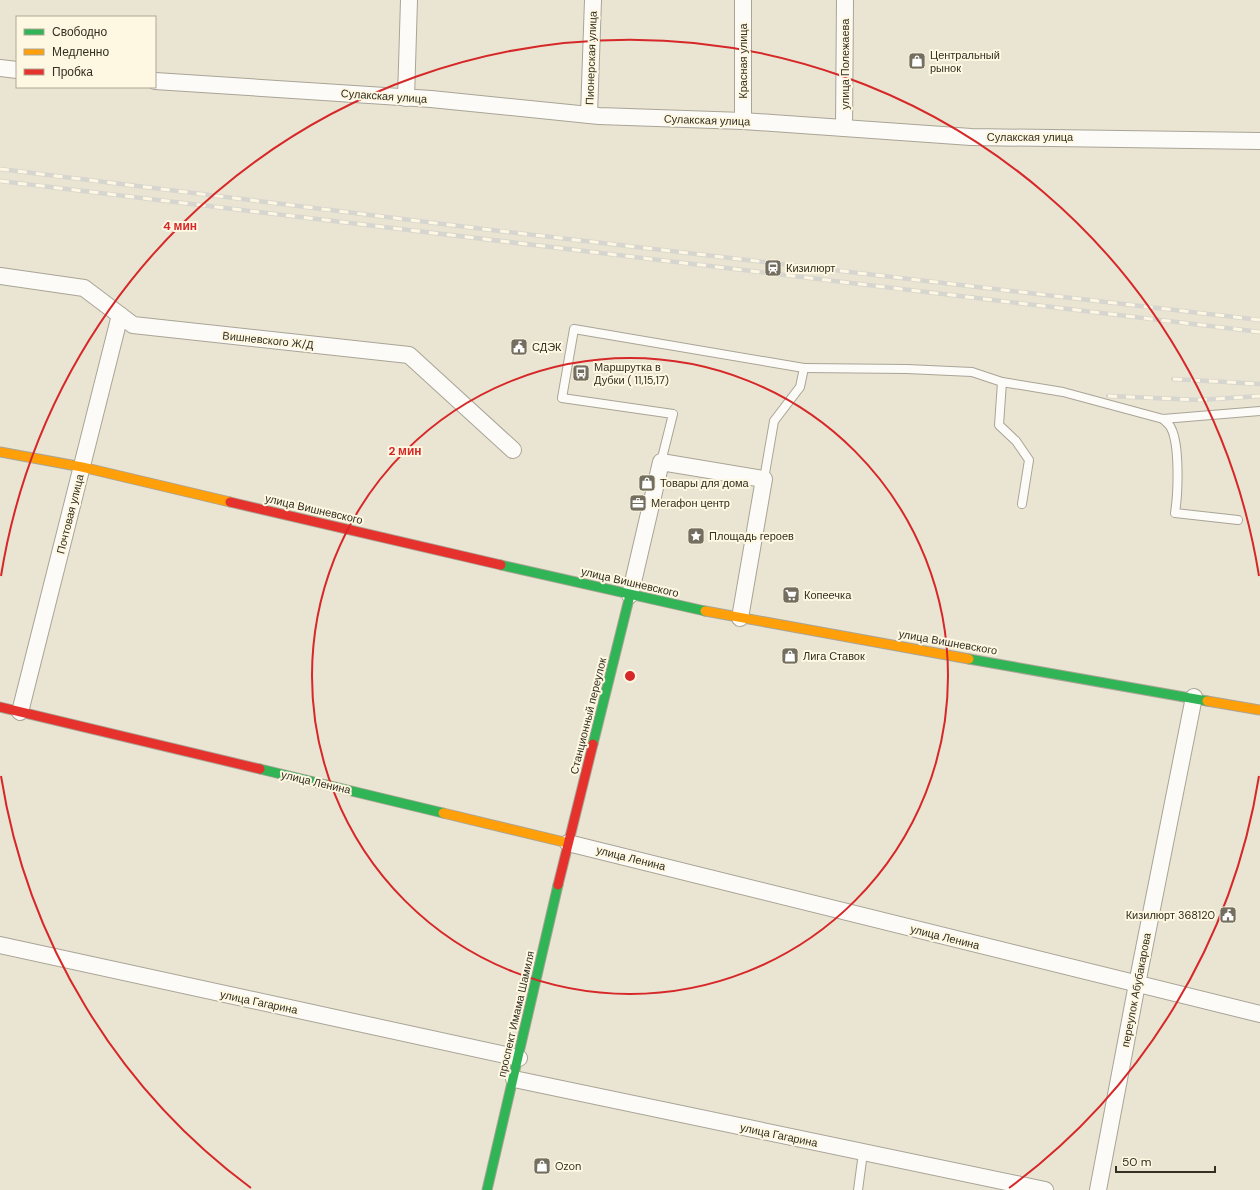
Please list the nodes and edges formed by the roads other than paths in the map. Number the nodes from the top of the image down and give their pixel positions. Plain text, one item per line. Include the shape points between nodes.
1 (409, 0) edge
2 (594, 0) edge
3 (744, 0) edge
4 (845, 0) edge
5 (0, 68) edge
6 (16, 70) edge
7 (156, 81) edge
8 (406, 98) junction
9 (589, 115) junction
10 (743, 121) junction
11 (844, 128) junction
12 (1260, 141) edge
13 (0, 276) edge
14 (120, 315) junction
15 (804, 368) junction
16 (1002, 382) junction
17 (1260, 410) edge
18 (1163, 419) junction
19 (513, 450) dead end
20 (0, 452) edge
21 (661, 462) junction
22 (82, 467) junction
23 (764, 478) junction
24 (1022, 504) dead end
25 (1238, 520) dead end
26 (630, 595) junction
27 (740, 618) junction
28 (1194, 697) junction
29 (0, 707) edge
30 (1260, 710) edge
31 (20, 712) junction
32 (568, 843) junction
33 (0, 945) edge
34 (1137, 984) junction
35 (1260, 1014) edge
36 (518, 1058) junction
37 (514, 1079) junction
38 (863, 1153) junction
39 (487, 1190) edge
40 (858, 1190) edge
41 (1044, 1190) edge
42 (1098, 1190) edge

1 - 8 street
2 - 9 street, Пионерская улица
3 - 10 street, Красная улица
4 - 11 street, улица Полежаева
5 - 6 street
7 - 8 street, Сулакская улица
8 - 9 street, Сулакская улица
9 - 10 street, Сулакская улица
10 - 11 street, Сулакская улица
11 - 12 street, Сулакская улица via 971,137
13 - 14 street, Вишневского Ж/Д via 84,288
14 - 19 street, Вишневского Ж/Д via 133,325 409,355
14 - 22 street, Почтовая улица
15 - 16 lane via 972,372
15 - 21 lane via 574,329 562,398 673,414
15 - 23 lane via 800,387 774,422
16 - 18 lane via 1063,392
16 - 24 lane via 999,426 1016,441 1029,460
17 - 18 lane
18 - 25 lane via 1172,429 1178,461 1175,513
20 - 22 street, улица Вишневского
21 - 23 street
21 - 26 street
22 - 26 street, улица Вишневского
22 - 31 street, Почтовая улица
23 - 27 street
26 - 27 street, улица Вишневского
26 - 32 street, Станционный переулок
27 - 28 street, улица Вишневского
28 - 30 street, улица Вишневского
28 - 34 street, переулок Абубакарова
29 - 31 street, улица Ленина
31 - 32 street, улица Ленина
32 - 34 street, улица Ленина
32 - 36 street, проспект Имама Шамиля
33 - 36 street, улица Гагарина
34 - 35 street, улица Ленина
34 - 42 street, переулок Абубакарова
36 - 37 street, проспект Имама Шамиля
37 - 38 street, улица Гагарина
37 - 39 street, проспект Имама Шамиля
38 - 40 lane
38 - 41 street, улица Гагарина

